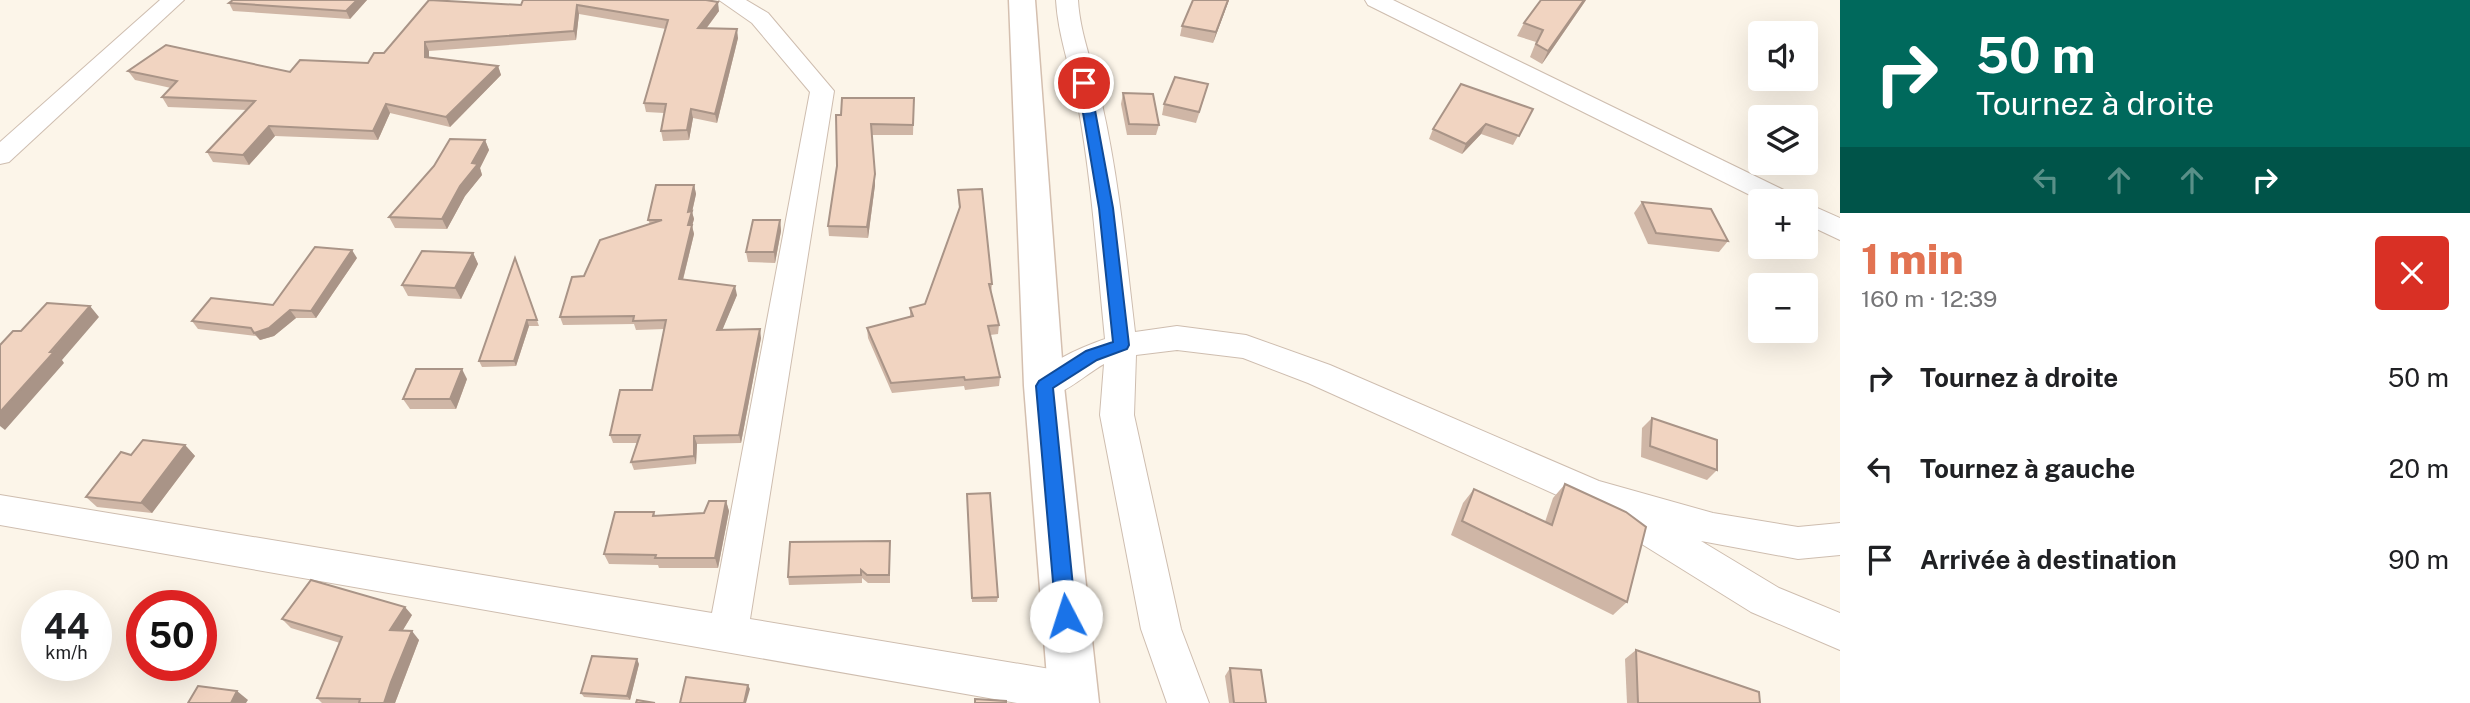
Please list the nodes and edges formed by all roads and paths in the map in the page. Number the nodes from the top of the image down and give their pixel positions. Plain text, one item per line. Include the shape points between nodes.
1 (173, 0) edge
2 (730, 0) edge
3 (1022, 0) edge
4 (1068, 0) edge
5 (1376, 0) edge
6 (0, 156) edge
7 (1760, 189) edge
8 (1818, 218) edge
9 (1840, 230) edge
10 (1121, 345) junction
11 (1044, 386) junction
12 (1592, 494) junction
13 (0, 510) edge
14 (1840, 540) edge
15 (1840, 632) edge
16 (728, 634) junction
17 (1074, 698) edge
18 (1188, 703) edge

1 - 6 street
2 - 16 street via 760,18 822,91
3 - 11 main road
4 - 10 street via 1106,208
5 - 7 street
8 - 9 street
10 - 11 street via 1091,356
10 - 12 street via 1177,338 1246,347 1319,374
10 - 18 street via 1117,415 1160,629
11 - 17 main road
12 - 14 street via 1713,529 1798,543
12 - 15 street via 1765,600
13 - 16 street
16 - 17 street

